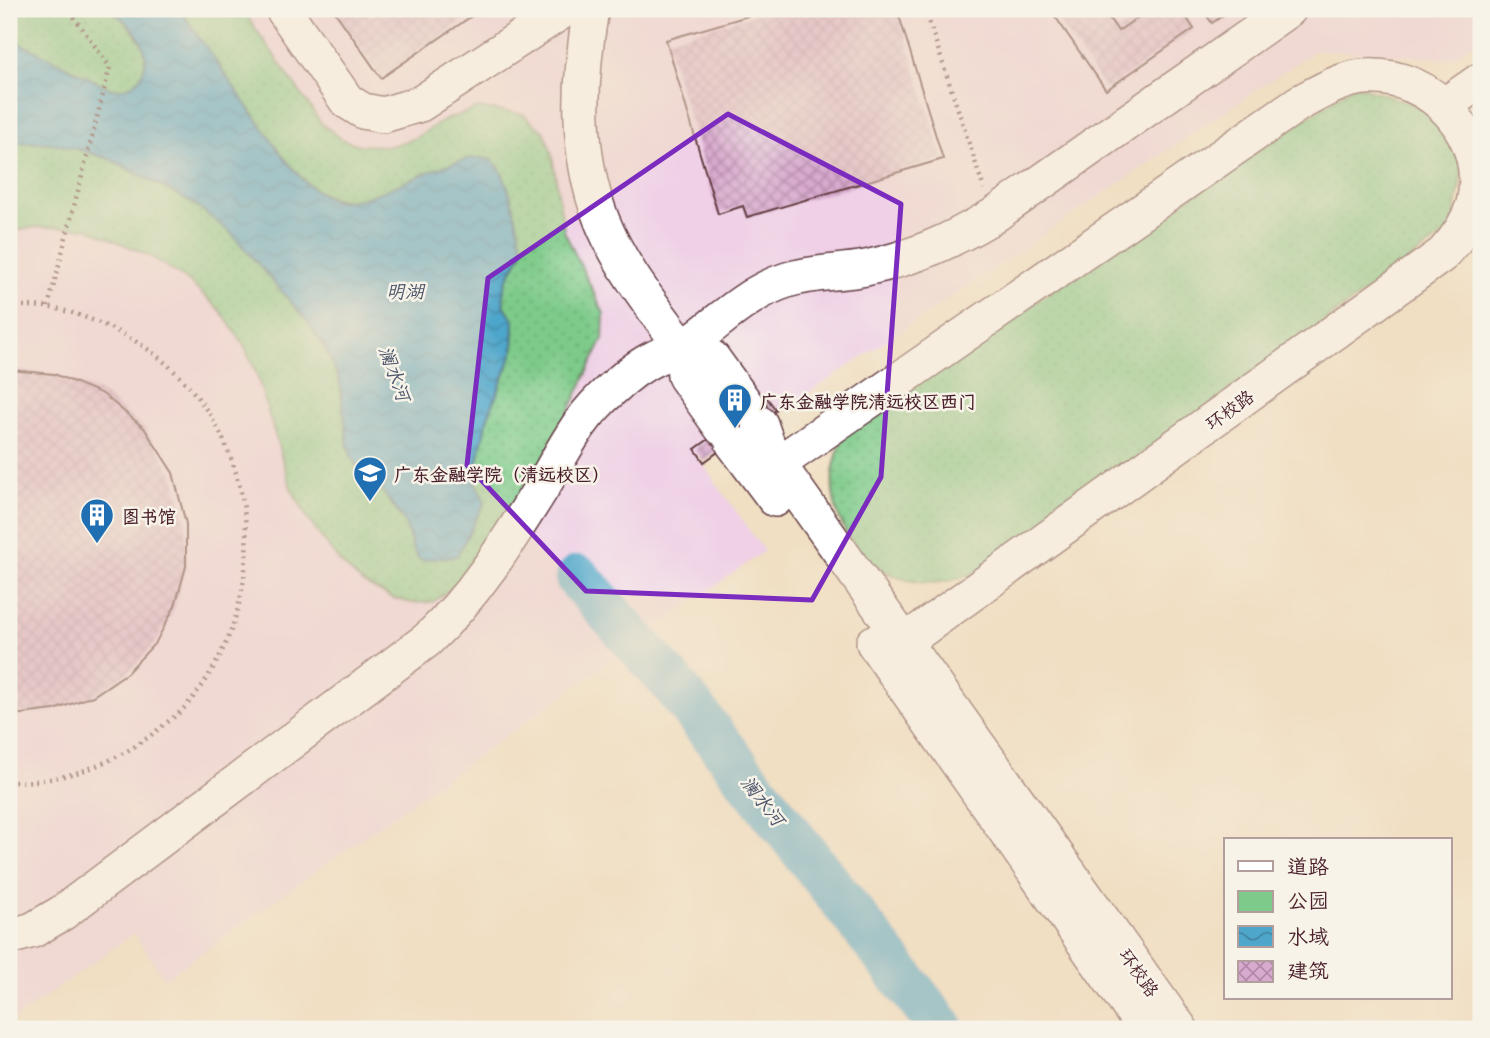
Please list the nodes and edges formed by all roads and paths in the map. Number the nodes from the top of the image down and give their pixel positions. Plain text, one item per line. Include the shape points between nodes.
1 (57, 9) edge
2 (283, 9) edge
3 (565, 9) edge
4 (591, 9) edge
5 (925, 9) edge
6 (1289, 9) edge
7 (1481, 80) edge
8 (1463, 118) edge
9 (993, 216) junction
10 (9, 305) edge
11 (48, 307) junction
12 (683, 348) junction
13 (773, 475) junction
14 (893, 648) junction
15 (9, 782) edge
16 (13, 942) edge
17 (1145, 1029) edge
18 (1180, 1029) edge

1 - 11 path via 69,10 110,66
2 - 3 street via 347,101 383,116 420,104
4 - 12 street via 584,46 582,125 592,190 603,223 636,284
5 - 9 path
6 - 9 street
7 - 8 street
8 - 13 street via 1417,86 1381,77 1346,81 1316,94
8 - 14 street, 环校路 via 1476,167 1474,203 1464,228 1443,254
9 - 12 street via 941,246 917,254 770,287 722,316
10 - 11 path
11 - 15 path via 103,324 143,347 194,393 224,441 243,496 248,552 239,609 218,662 184,708 140,745 89,770 34,782
12 - 13 street, 环校路 via 712,358 741,426 770,453
12 - 16 street via 636,370 587,413 482,580 427,640 62,912
13 - 14 street, 环校路
14 - 17 street, 环校路
14 - 18 street, 环校路 via 1060,858

